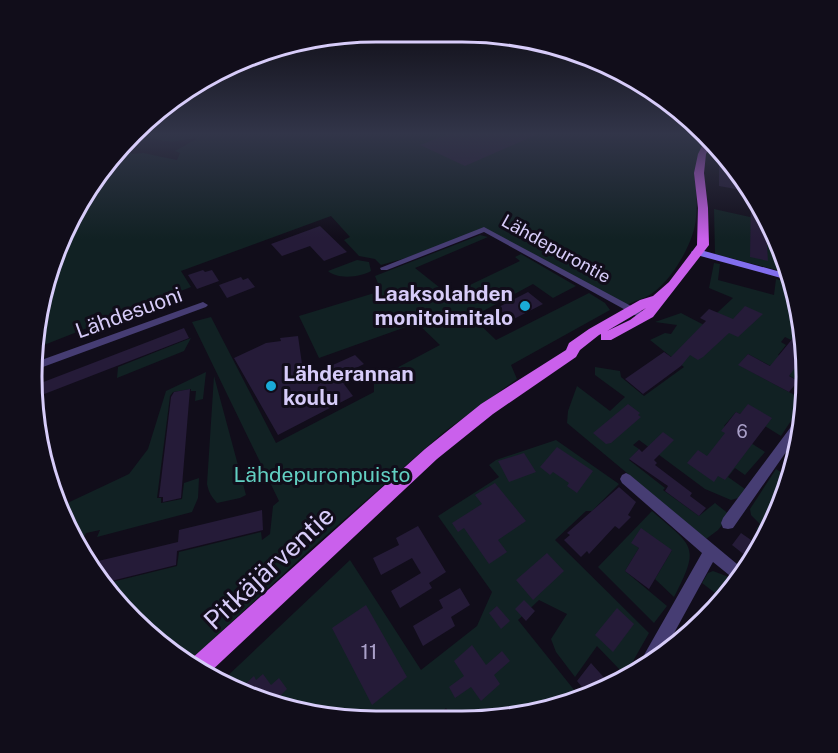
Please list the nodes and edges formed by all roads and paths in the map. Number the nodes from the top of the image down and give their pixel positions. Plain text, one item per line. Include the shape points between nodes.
1 (700, 169) edge
2 (697, 252) junction
3 (384, 268) dead end
4 (780, 275) edge
5 (203, 305) dead end
6 (638, 313) junction
7 (43, 364) edge
8 (791, 436) edge
9 (626, 479) dead end
10 (728, 523) dead end
11 (711, 551) junction
12 (734, 570) edge
13 (658, 647) edge
14 (204, 663) edge

1 - 2 main road, Pitkäjärventie via 704,242
2 - 4 street
2 - 6 main road, Pitkäjärventie via 655,307
3 - 6 street, Lähdepurontie via 484,229
5 - 7 street, Lähdesuoni
6 - 14 main road, Pitkäjärventie via 487,409 431,454
8 - 10 street
9 - 11 street
11 - 12 street
11 - 13 street

